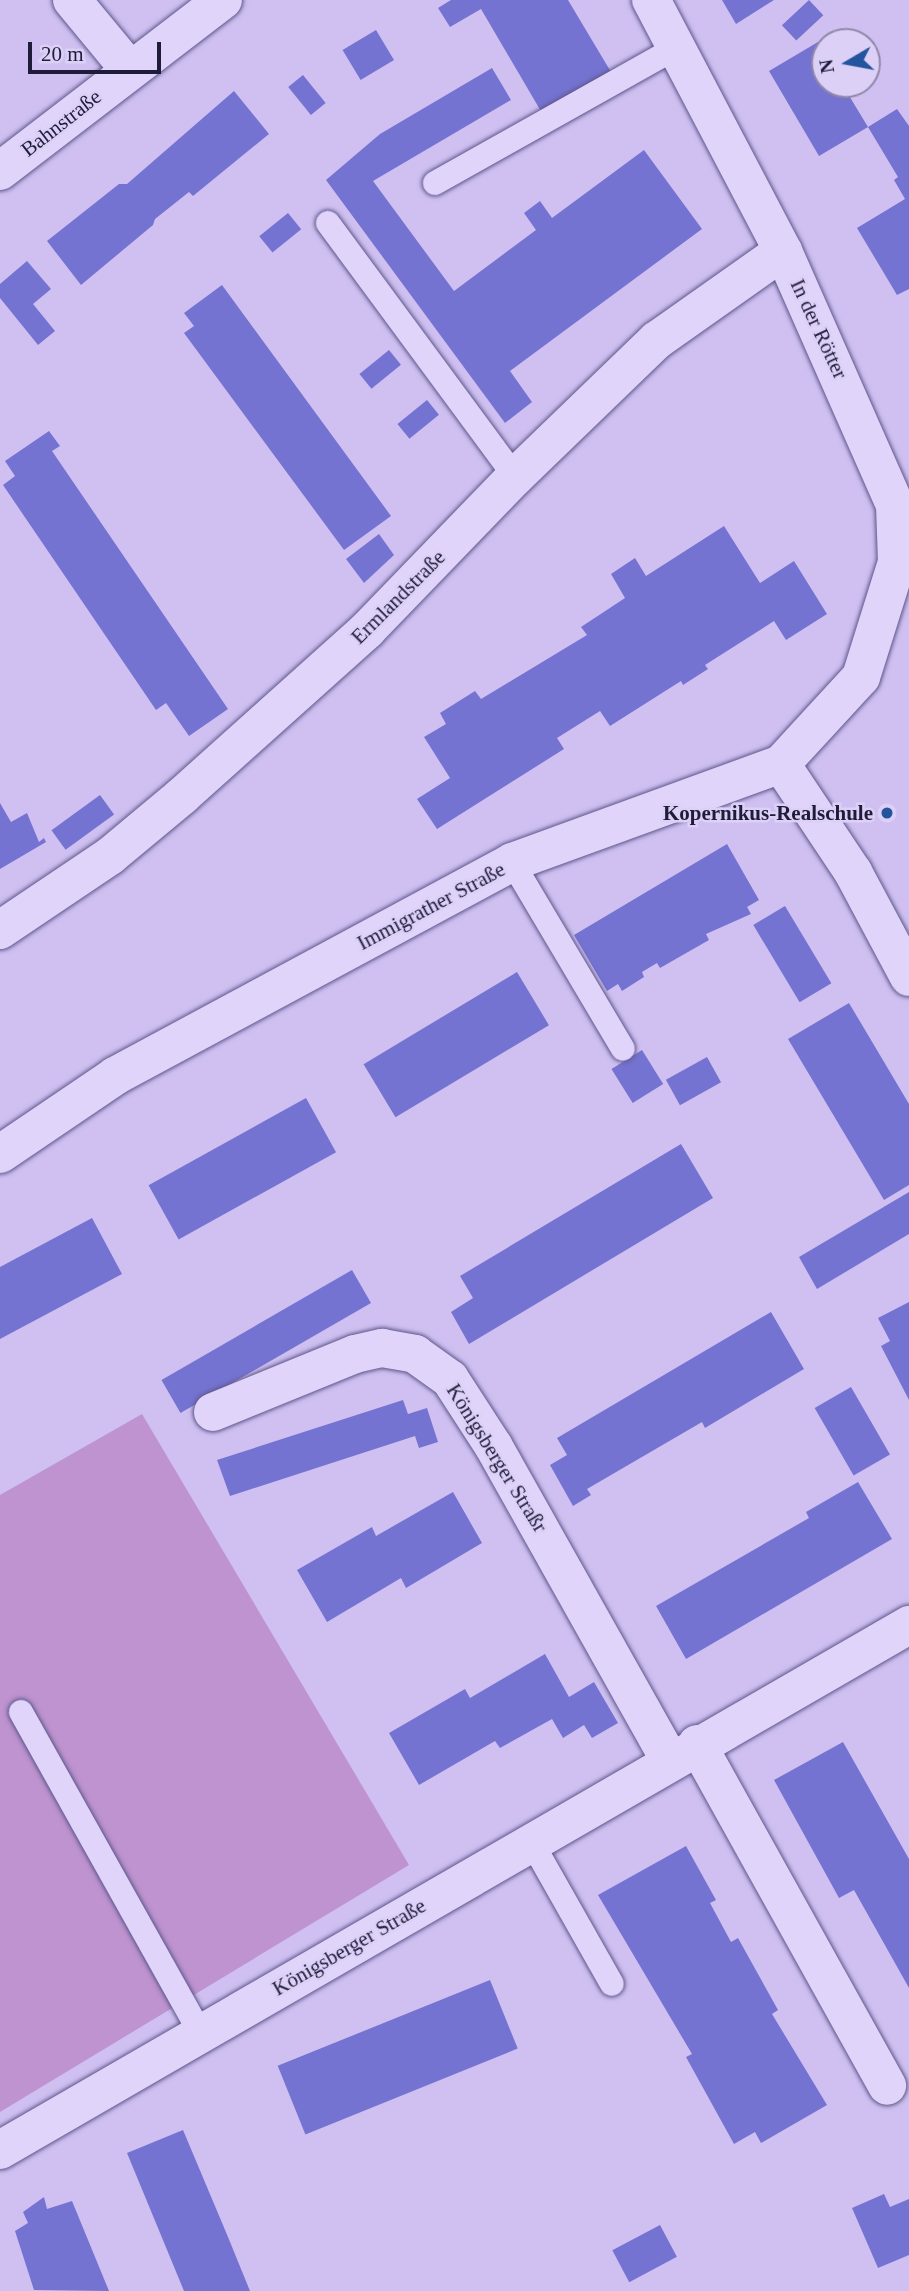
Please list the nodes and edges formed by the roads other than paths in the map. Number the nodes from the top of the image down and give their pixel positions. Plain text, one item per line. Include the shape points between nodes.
1 (72, 0) edge
2 (223, 0) edge
3 (651, 0) edge
4 (679, 47) junction
5 (130, 70) junction
6 (0, 171) edge
7 (435, 183) dead end
8 (328, 223) dead end
9 (783, 251) junction
10 (515, 477) junction
11 (861, 677) joint
12 (781, 764) junction
13 (512, 862) junction
14 (0, 930) edge
15 (909, 978) edge
16 (623, 1049) dead end
17 (0, 1154) edge
18 (214, 1412) dead end
19 (909, 1625) edge
20 (21, 1712) dead end
21 (683, 1752) junction
22 (531, 1841) junction
23 (612, 1984) dead end
24 (201, 2034) junction
25 (887, 2086) dead end
26 (0, 2150) edge

1 - 5 street
2 - 5 street, Bahnstraße
3 - 4 street, In der Rötter
4 - 7 lane
4 - 9 street, In der Rötter
5 - 6 street, Bahnstraße
8 - 10 lane
9 - 10 street, Ermlandstraße via 657,341
9 - 11 street, In der Rötter via 895,505 897,562
10 - 14 street, Ermlandstraße via 367,630 182,796 110,856
11 - 12 street, Immigrather Straße
12 - 13 street, Immigrather Straße
12 - 15 street via 853,872
13 - 16 lane
13 - 17 street, Immigrather Straße via 115,1076
18 - 21 street, Königsberger Straßr via 355,1354 382,1348 415,1354 450,1379
19 - 21 street, Königsberger Straße
20 - 24 lane
21 - 22 street, Königsberger Straße
21 - 25 street
22 - 23 lane
22 - 24 street, Königsberger Straße
24 - 26 street, Königsberger Straße

